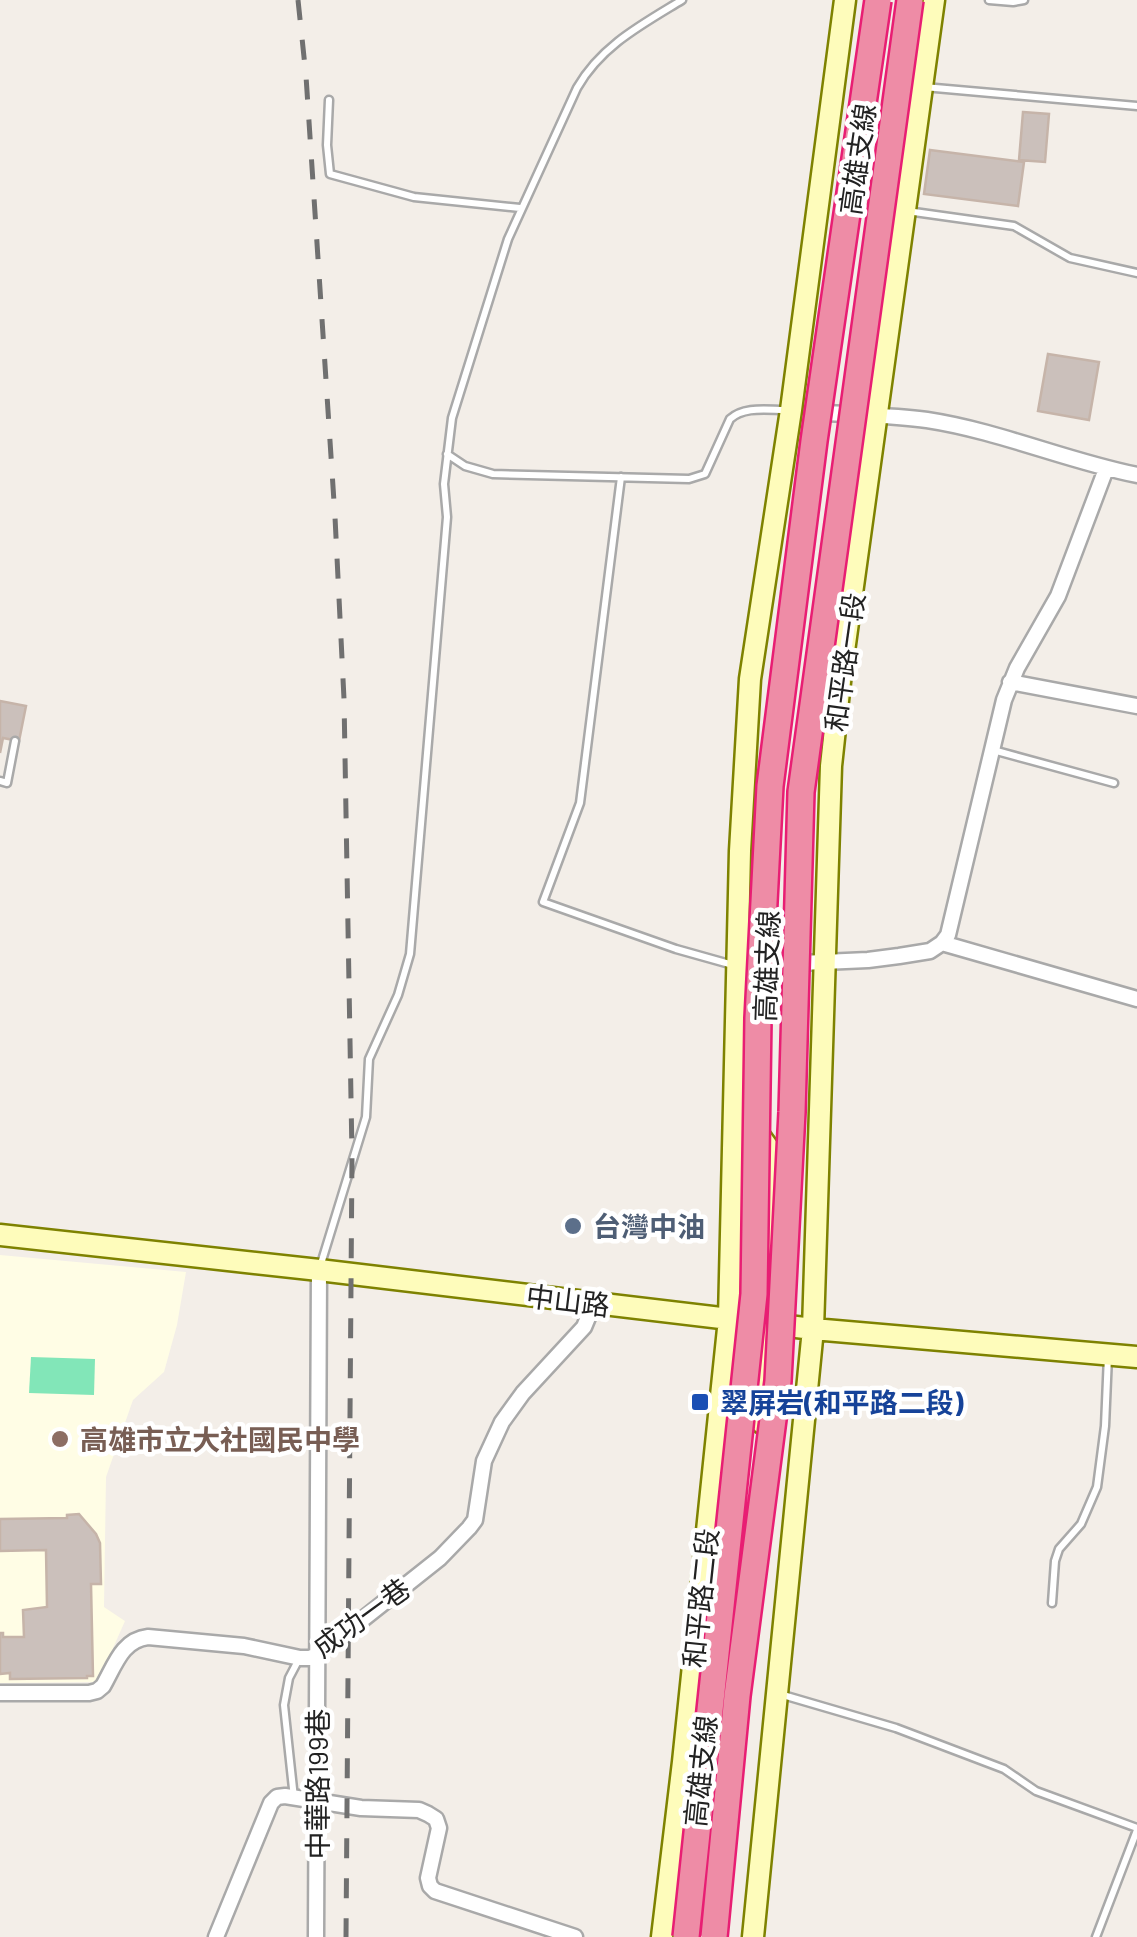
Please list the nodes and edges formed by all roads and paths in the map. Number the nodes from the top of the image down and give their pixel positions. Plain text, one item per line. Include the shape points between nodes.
1 (682, 0) edge
2 (846, 0) edge
3 (878, 0) edge
4 (910, 0) edge
5 (934, 0) edge
6 (989, 0) edge
7 (1024, 0) edge
8 (922, 87) junction
9 (329, 100) dead end
10 (1137, 106) edge
11 (521, 208) junction
12 (906, 211) junction
13 (1137, 273) edge
14 (791, 410) junction
15 (878, 417) junction
16 (448, 454) junction
17 (1106, 468) junction
18 (1137, 475) edge
19 (621, 478) junction
20 (1010, 682) junction
21 (1137, 706) edge
22 (15, 741) dead end
23 (992, 750) junction
24 (0, 781) edge
25 (1114, 783) dead end
26 (942, 944) junction
27 (824, 962) junction
28 (738, 966) junction
29 (1137, 999) edge
30 (734, 1098) junction
31 (0, 1235) edge
32 (320, 1270) junction
33 (594, 1302) junction
34 (729, 1319) junction
35 (768, 1324) junction
36 (813, 1329) junction
37 (1108, 1354) junction
38 (1137, 1357) edge
39 (794, 1512) junction
40 (1052, 1603) dead end
41 (317, 1654) junction
42 (300, 1658) junction
43 (0, 1692) edge
44 (777, 1693) junction
45 (294, 1798) junction
46 (316, 1802) junction
47 (1137, 1829) edge
48 (216, 1937) edge
49 (316, 1937) edge
50 (575, 1937) edge
51 (662, 1937) edge
52 (686, 1937) edge
53 (714, 1937) edge
54 (753, 1937) edge
55 (1096, 1937) edge

1 - 11 lane via 623,36 587,70
2 - 14 street
3 - 52 highway, 高雄支線, bridge via 770,786 754,1294
4 - 53 highway, 高雄支線, bridge via 801,792 778,1381
5 - 8 street, 和平路一段
6 - 7 lane
8 - 10 lane
8 - 12 street, 和平路一段
9 - 11 lane via 330,174 414,197
11 - 16 lane via 452,418
12 - 13 lane via 1014,226 1070,258
12 - 15 street, 和平路一段
14 - 15 street
14 - 19 lane via 734,414 700,477
14 - 28 street via 750,679
15 - 17 street via 973,430
15 - 27 street, 和平路一段 via 830,766
16 - 19 lane via 494,474
16 - 32 lane via 410,954 369,1059 366,1117
17 - 18 street
17 - 20 street via 1058,596
19 - 28 lane via 580,803 543,902
20 - 21 street
20 - 23 street
22 - 24 lane via 7,782
23 - 25 lane
23 - 26 street
26 - 27 street via 899,956
26 - 29 street
27 - 28 street
27 - 36 street, 和平路一段
28 - 30 street
30 - 34 street
30 - 35 street via 772,1153
31 - 32 street, 中山路
32 - 33 street, 中山路
32 - 41 street, 中華路199巷
33 - 34 street, 中山路
33 - 41 street, 成功一巷 via 584,1327 502,1422 484,1462 470,1528
34 - 35 street, 中山路
34 - 51 street, 和平路二段
35 - 36 street, 中山路
35 - 39 street via 760,1445
36 - 37 street, 中山路
36 - 39 street
37 - 38 street, 中山路
37 - 40 lane via 1097,1487 1059,1549
39 - 44 street
41 - 42 street, 成功一巷
41 - 46 street, 中華路199巷
42 - 43 street, 成功一巷 via 148,1636 128,1644 98,1691
42 - 45 lane via 284,1705
44 - 47 lane via 914,1735
44 - 54 street
45 - 46 street
45 - 48 street via 271,1803
46 - 49 street, 中華路199巷
46 - 50 street via 428,1814 439,1828 428,1878 435,1891
47 - 55 lane

